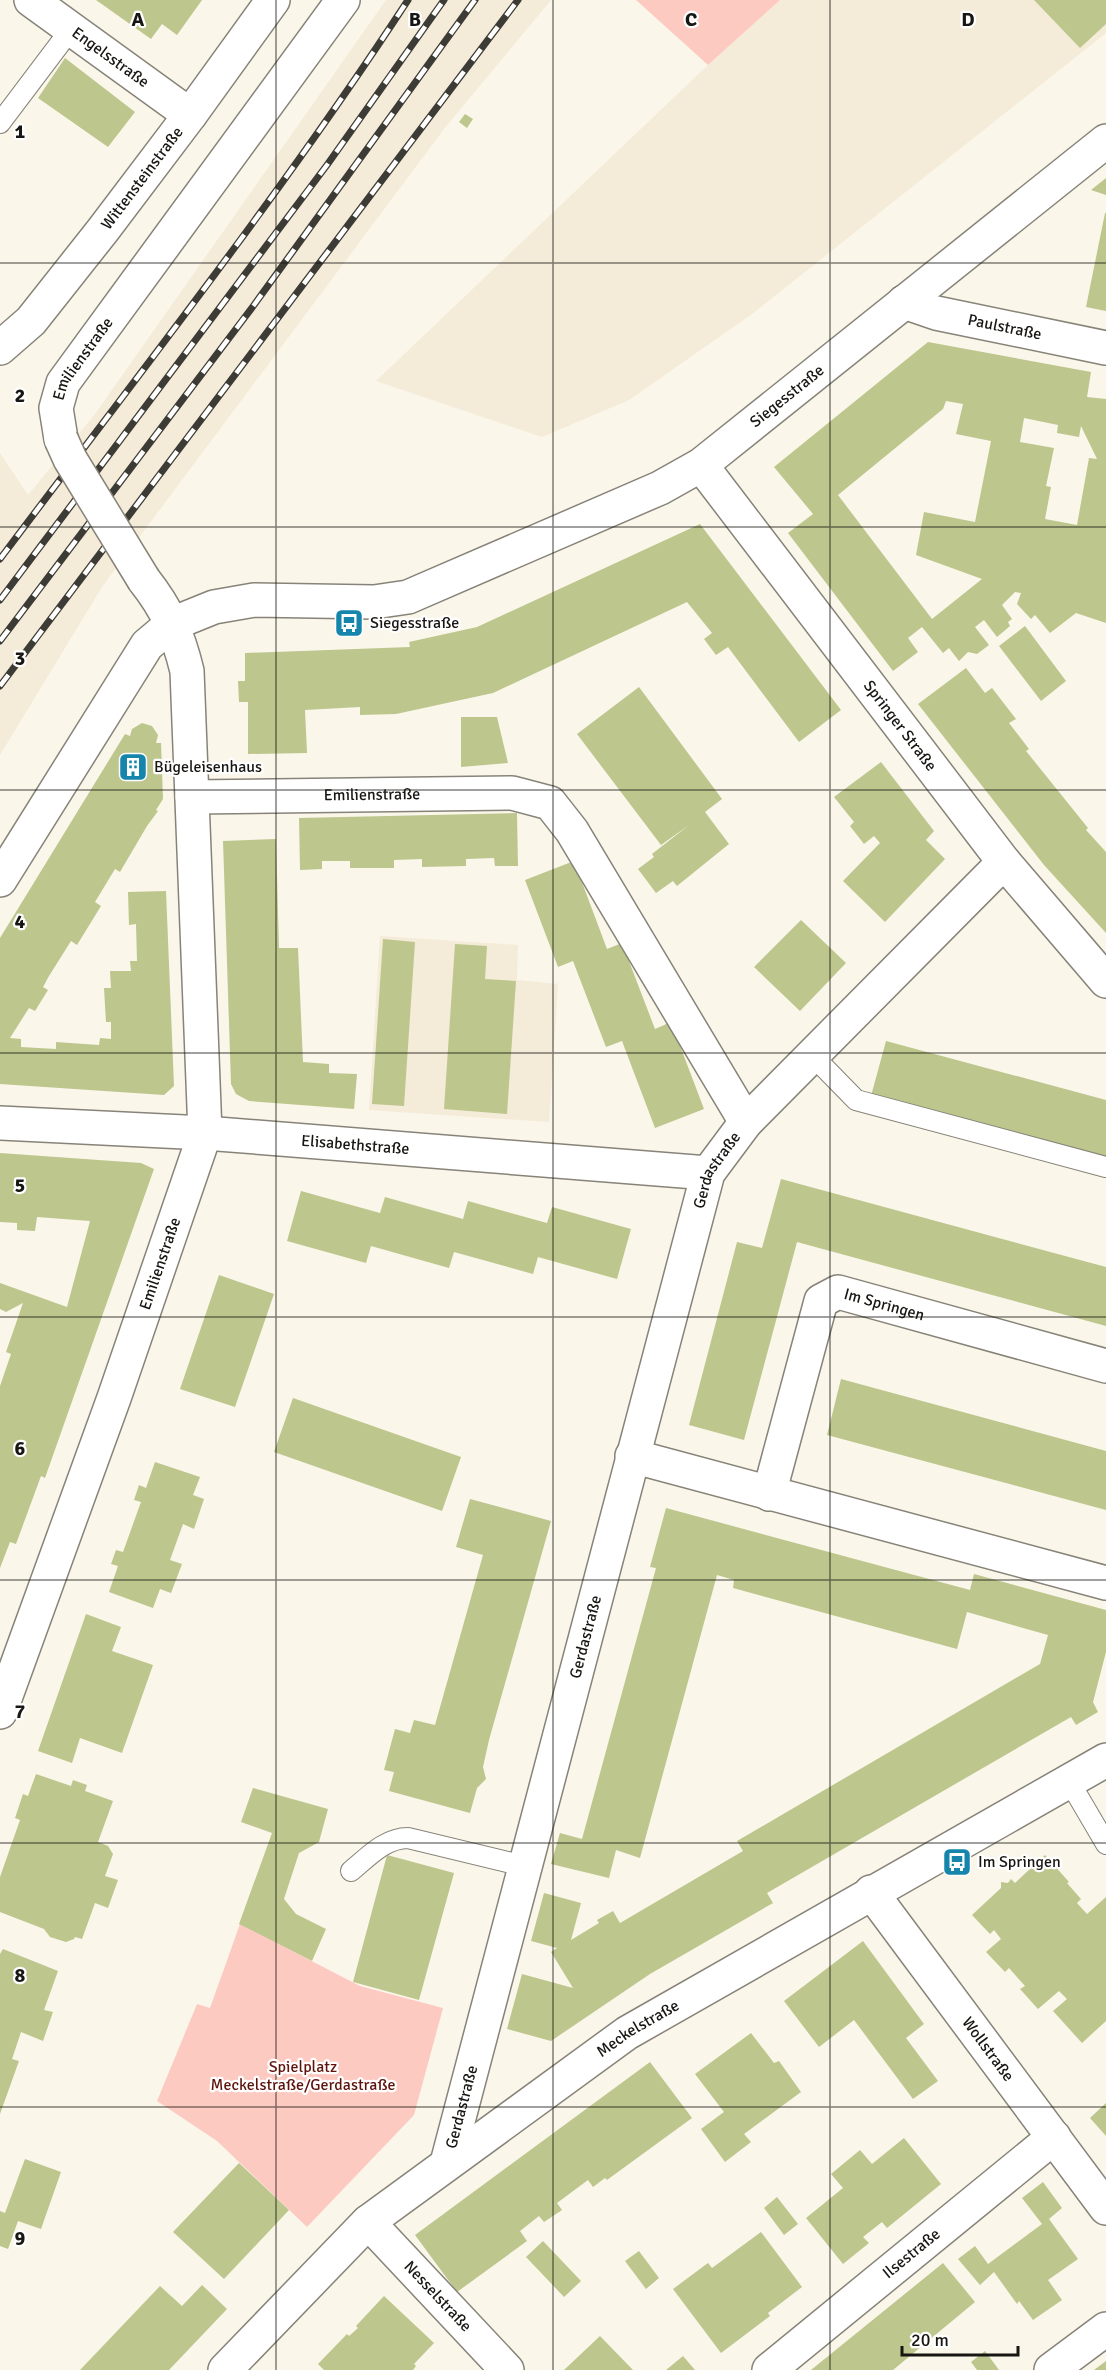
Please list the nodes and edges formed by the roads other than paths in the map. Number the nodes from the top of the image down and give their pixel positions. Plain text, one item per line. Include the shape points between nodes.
1 (31, 0) edge
2 (273, 0) edge
3 (343, 0) edge
4 (71, 29) junction
5 (190, 115) junction
6 (0, 123) edge
7 (1105, 144) edge
8 (904, 302) junction
9 (0, 348) edge
10 (1106, 348) edge
11 (700, 465) junction
12 (172, 624) junction
13 (192, 797) junction
14 (550, 803) joint
15 (1004, 862) junction
16 (0, 880) edge
17 (1106, 981) edge
18 (812, 1055) junction
19 (746, 1122) junction
20 (0, 1123) edge
21 (205, 1133) junction
22 (1106, 1167) edge
23 (708, 1173) junction
24 (1106, 1366) edge
25 (632, 1456) junction
26 (770, 1494) junction
27 (1106, 1583) edge
28 (0, 1712) edge
29 (1106, 1760) edge
30 (1069, 1780) junction
31 (1106, 1844) edge
32 (524, 1866) junction
33 (351, 1871) dead end
34 (871, 1893) junction
35 (1054, 2137) junction
36 (447, 2163) junction
37 (1106, 2208) edge
38 (368, 2222) junction
39 (1106, 2329) edge
40 (225, 2370) edge
41 (507, 2370) edge
42 (769, 2370) edge
43 (1051, 2370) edge

1 - 4 street, Engelsstraße
2 - 5 street, Wittensteinstraße
3 - 12 street, Emilienstraße, bridge via 63,383 56,408 61,439 70,459
4 - 5 street, Engelsstraße
4 - 6 lane
5 - 9 street, Wittensteinstraße via 31,321
7 - 8 street, Siegesstraße
8 - 10 street, Paulstraße via 936,314
8 - 11 street, Siegesstraße
11 - 12 street, Siegesstraße via 660,488 408,597 374,602 254,600 214,607
11 - 15 street, Springer Straße
12 - 13 street, Emilienstraße via 187,670
12 - 16 street, Siegesstraße via 147,645
13 - 14 street, Emilienstraße via 512,793
13 - 21 street, Emilienstraße
14 - 19 street, Gerdastraße via 572,831
15 - 17 street, Springer Straße
15 - 18 street, Gerdastraße
18 - 19 street, Gerdastraße
18 - 22 lane via 856,1100
19 - 23 street, Gerdastraße
20 - 21 street, Elisabethstraße
21 - 23 street, Elisabethstraße
21 - 28 street, Emilienstraße
23 - 25 street, Gerdastraße
24 - 26 street, Im Springen via 838,1292 821,1301
25 - 26 street
25 - 32 street, Gerdastraße
26 - 27 street
29 - 30 street, Meckelstraße
30 - 31 lane
30 - 34 street, Meckelstraße
32 - 33 lane via 396,1838
32 - 36 street, Gerdastraße
34 - 35 street, Wollstraße
34 - 36 street, Meckelstraße via 627,2033
35 - 37 street, Wollstraße
35 - 42 street, Ilsestraße
36 - 38 street, Meckelstraße
38 - 40 street, Meckelstraße
38 - 41 street, Nesselstraße
39 - 43 street

